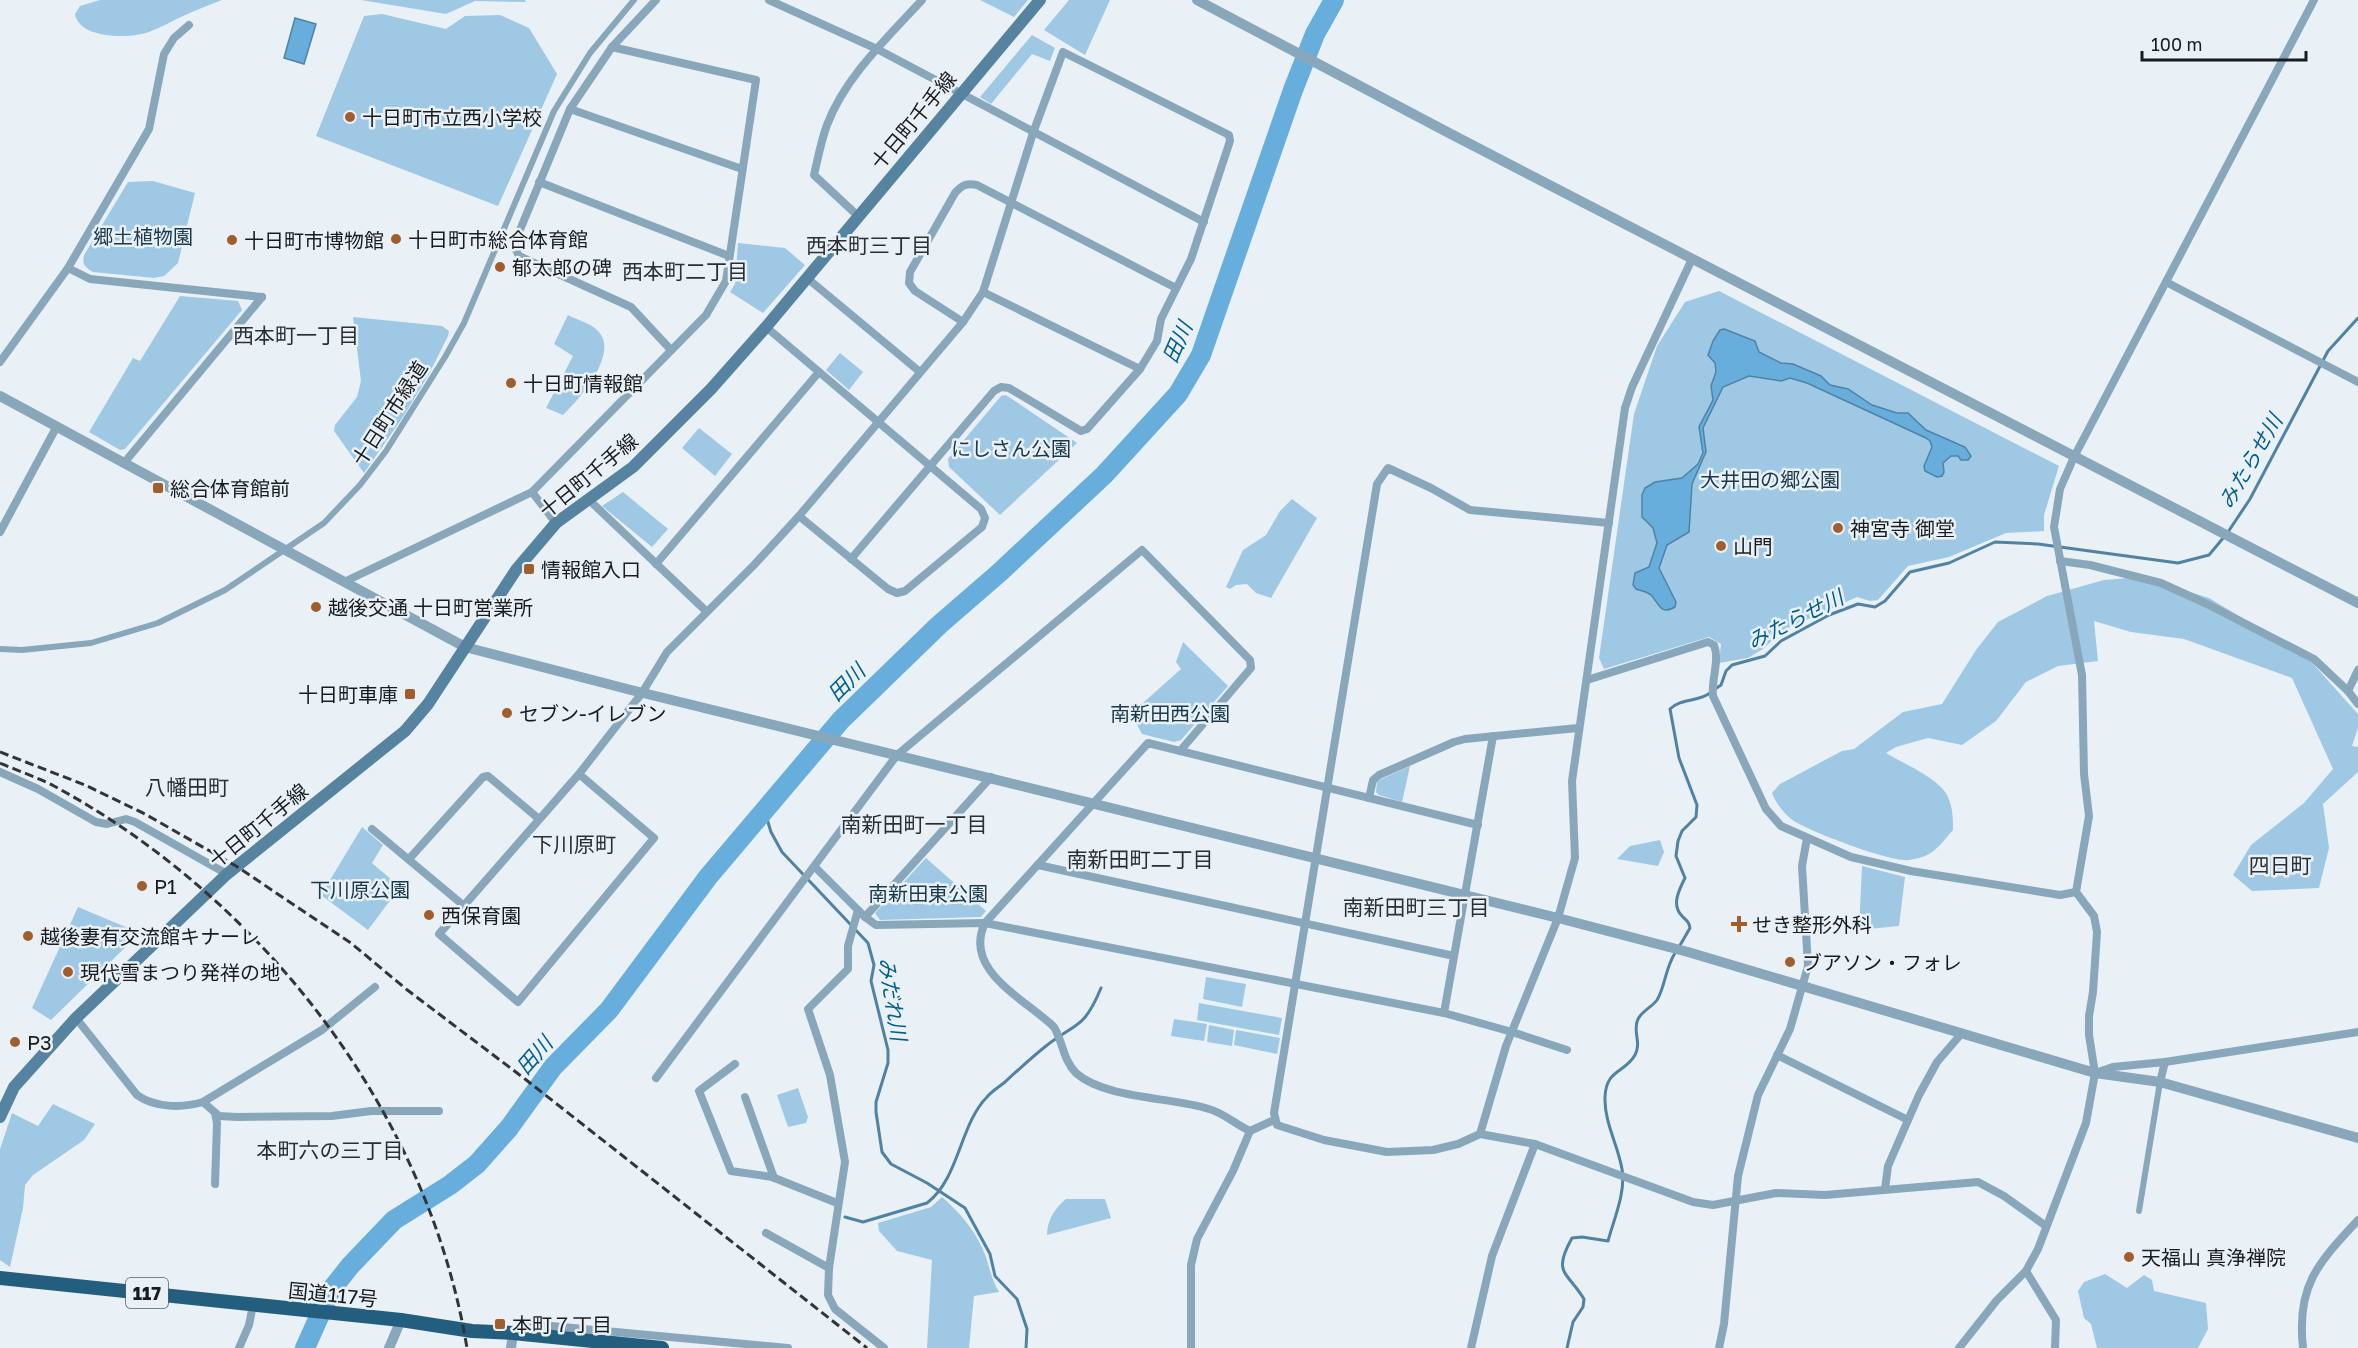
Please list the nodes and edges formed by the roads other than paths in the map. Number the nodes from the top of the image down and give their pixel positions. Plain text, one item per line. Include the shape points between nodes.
1 (634, 0) edge
2 (656, 0) edge
3 (769, 0) edge
4 (922, 0) edge
5 (1040, 0) edge
6 (1197, 0) edge
7 (2314, 0) edge
8 (189, 24) dead end
9 (612, 47) junction
10 (877, 49) junction
11 (961, 95) junction
12 (570, 109) junction
13 (1033, 133) junction
14 (742, 169) junction
15 (539, 182) junction
16 (1011, 204) junction
17 (858, 216) junction
18 (1204, 222) junction
19 (729, 256) junction
20 (1692, 259) junction
21 (68, 268) junction
22 (807, 278) junction
23 (2166, 282) junction
24 (1176, 288) junction
25 (983, 292) junction
26 (963, 322) junction
27 (766, 327) junction
28 (671, 350) junction
29 (0, 362) edge
30 (1140, 369) junction
31 (819, 372) junction
32 (920, 372) junction
33 (2358, 382) edge
34 (0, 396) edge
35 (878, 422) junction
36 (57, 426) junction
37 (2073, 457) junction
38 (124, 463) junction
39 (930, 466) junction
40 (532, 492) junction
41 (588, 499) junction
42 (799, 516) junction
43 (556, 523) junction
44 (1609, 524) junction
45 (0, 532) edge
46 (285, 550) junction
47 (851, 559) junction
48 (2060, 561) junction
49 (656, 564) junction
50 (344, 582) junction
51 (2358, 603) edge
52 (706, 611) junction
53 (465, 647) junction
54 (0, 649) edge
55 (2358, 670) edge
56 (1587, 680) junction
57 (2348, 691) junction
58 (642, 693) junction
59 (2358, 704) edge
60 (1578, 728) junction
61 (1493, 736) junction
62 (1180, 751) junction
63 (897, 755) junction
64 (0, 772) edge
65 (579, 774) junction
66 (991, 777) junction
67 (1328, 787) junction
68 (1369, 798) junction
69 (1094, 802) junction
70 (539, 819) junction
71 (1478, 825) junction
72 (372, 829) dead end
73 (1807, 838) junction
74 (1316, 857) junction
75 (409, 859) junction
76 (1038, 865) junction
77 (815, 867) junction
78 (227, 874) junction
79 (2076, 892) junction
80 (1466, 894) junction
81 (463, 905) junction
82 (860, 915) junction
83 (1558, 918) junction
84 (985, 923) junction
85 (1305, 923) junction
86 (1454, 956) junction
87 (1294, 985) junction
88 (1804, 986) junction
89 (375, 987) dead end
90 (1444, 1013) junction
91 (76, 1018) junction
92 (1512, 1032) junction
93 (2358, 1032) edge
94 (1962, 1033) junction
95 (1567, 1050) dead end
96 (1777, 1056) junction
97 (2165, 1062) junction
98 (735, 1064) dead end
99 (2095, 1073) junction
100 (656, 1078) dead end
101 (2160, 1082) junction
102 (746, 1097) dead end
103 (203, 1102) junction
104 (439, 1111) dead end
105 (215, 1113) junction
106 (0, 1117) edge
107 (1274, 1120) junction
108 (1908, 1120) junction
109 (1250, 1131) junction
110 (1480, 1134) junction
111 (2358, 1138) edge
112 (1535, 1144) junction
113 (774, 1178) junction
114 (215, 1184) dead end
115 (1885, 1189) junction
116 (1734, 1202) junction
117 (837, 1203) junction
118 (2139, 1211) dead end
119 (2358, 1220) edge
120 (2046, 1226) junction
121 (766, 1233) dead end
122 (829, 1268) junction
123 (2026, 1270) junction
124 (0, 1278) edge
125 (253, 1305) junction
126 (401, 1320) junction
127 (513, 1333) junction
128 (239, 1348) edge
129 (390, 1348) edge
130 (511, 1348) edge
131 (662, 1348) edge
132 (788, 1348) edge
133 (884, 1348) edge
134 (1191, 1348) edge
135 (1471, 1348) edge
136 (1719, 1348) edge
137 (1959, 1348) edge
138 (2055, 1348) edge
139 (2303, 1348) edge

1 - 46 street, 十日町市緑道 via 590,53 554,111 464,323 411,413 360,485 324,523
2 - 9 street
3 - 10 street
4 - 10 street
5 - 11 main road, 十日町千手線
6 - 20 street
7 - 23 street
8 - 21 street via 164,54 149,129
9 - 12 street
9 - 14 street via 756,80
10 - 11 street
10 - 17 street via 845,91 827,124 814,175
11 - 13 street
11 - 17 main road, 十日町千手線
12 - 14 street
12 - 15 street
13 - 16 street
13 - 18 street
13 - 18 street via 1063,52 1229,135
14 - 19 street
15 - 19 street
15 - 28 street via 515,242 519,256 632,307
16 - 24 street
16 - 25 street
16 - 26 street via 977,185 961,186 910,272 909,283 915,291
17 - 22 main road, 十日町千手線
18 - 24 street
19 - 28 street via 726,281 706,315
20 - 37 street
20 - 44 street via 1625,408
21 - 29 street
21 - 38 street via 90,279 262,297
22 - 27 main road, 十日町千手線
22 - 32 street
23 - 33 street
23 - 37 street
24 - 30 street via 1161,319 1157,341
25 - 26 street
25 - 30 street
26 - 32 street
27 - 31 street
27 - 41 main road, 十日町千手線 via 633,467
28 - 40 street
30 - 39 street via 1081,431 1010,388 1001,387
31 - 35 street
31 - 49 street
32 - 35 street
34 - 36 street
35 - 39 street
35 - 42 street
36 - 38 street
36 - 45 street
37 - 48 street via 2060,489 2054,527
37 - 51 street
38 - 46 street
39 - 47 street
39 - 47 street via 981,509 985,518 982,527 905,591 888,589
40 - 43 street
40 - 50 street
41 - 43 main road, 十日町千手線
41 - 49 street
42 - 47 street
42 - 52 street
43 - 53 main road, 十日町千手線 via 516,570
44 - 56 street
44 - 67 street via 1470,510 1388,468 1377,484
46 - 50 street
46 - 54 street, 十日町市緑道 via 225,590 158,623 91,643
48 - 57 street via 2162,583 2314,659
48 - 79 street via 2082,675 2089,816
49 - 52 street
50 - 53 street
52 - 58 street via 667,652
53 - 58 street
53 - 78 main road, 十日町千手線 via 428,704 405,731
55 - 57 street
56 - 60 street
56 - 73 street via 1708,642 1714,645 1717,652 1711,684 1713,696 1766,809 1781,826
57 - 59 street
58 - 63 street
58 - 65 street
60 - 61 street
60 - 83 street via 1572,781 1576,848
61 - 68 street via 1454,742 1379,775 1373,780
61 - 71 street
62 - 63 street via 1251,668 1250,660 1142,550
62 - 67 street
62 - 69 street via 1149,743
63 - 66 street
63 - 77 street
64 - 78 street via 96,822 135,822
65 - 70 street
65 - 81 street via 654,838 518,1002 439,934
66 - 69 street
66 - 82 street
67 - 68 street
67 - 74 street
68 - 71 street
69 - 74 street
69 - 76 street
70 - 75 street via 488,776 483,777
70 - 81 street
71 - 80 street
72 - 75 street
73 - 79 street via 1851,857 1911,872 2060,895
73 - 88 street via 1802,866 1808,966
74 - 80 street
74 - 85 street
75 - 81 street
76 - 84 street
76 - 85 street
77 - 82 street
77 - 100 street
78 - 91 main road, 十日町千手線
79 - 99 street via 2094,916 2097,932 2089,1016
80 - 83 street
80 - 86 street
82 - 84 street via 876,925
82 - 117 street via 851,935 848,969 808,1009 830,1076 845,1162
83 - 88 street
83 - 92 street
84 - 87 street
84 - 109 street via 980,948 990,972 1054,1027 1066,1058 1077,1073 1111,1090 1212,1110
85 - 86 street
85 - 87 street
86 - 90 street
87 - 90 street
87 - 107 street
88 - 94 street
88 - 96 street
89 - 103 street via 322,1030
90 - 92 street
91 - 103 street via 143,1099 170,1106
91 - 106 main road, 十日町千手線 via 14,1087
92 - 95 street
92 - 110 street
93 - 97 street
94 - 99 street
94 - 108 street via 1937,1062
96 - 108 street
96 - 116 street via 1758,1095
97 - 99 street via 2113,1067
97 - 101 street
98 - 113 street via 699,1092 731,1171
99 - 101 street
99 - 120 street via 2086,1124
101 - 111 street
101 - 118 street
102 - 113 street
103 - 105 street
104 - 105 street via 237,1117
105 - 114 street
107 - 109 street
107 - 110 street via 1281,1127 1324,1140 1387,1152 1433,1150
108 - 115 street via 1888,1166
109 - 134 street via 1197,1239 1191,1265
110 - 112 street
112 - 116 street via 1693,1202
112 - 135 street via 1492,1256
113 - 117 street
115 - 116 street via 1825,1195 1776,1193
115 - 120 street via 1978,1182
116 - 136 street via 1728,1290
117 - 122 street
119 - 139 street via 2313,1274 2300,1324
120 - 123 street
121 - 122 street
122 - 133 street via 828,1295 835,1309
123 - 137 street
123 - 138 street via 2056,1320
124 - 125 highway, 国道117号 / 117
125 - 126 highway, 国道117号 / 117
125 - 128 street
126 - 127 highway, 国道117号 / 117
126 - 129 street
127 - 130 street
127 - 131 highway, 国道117号 / 117
127 - 132 street via 530,1324

